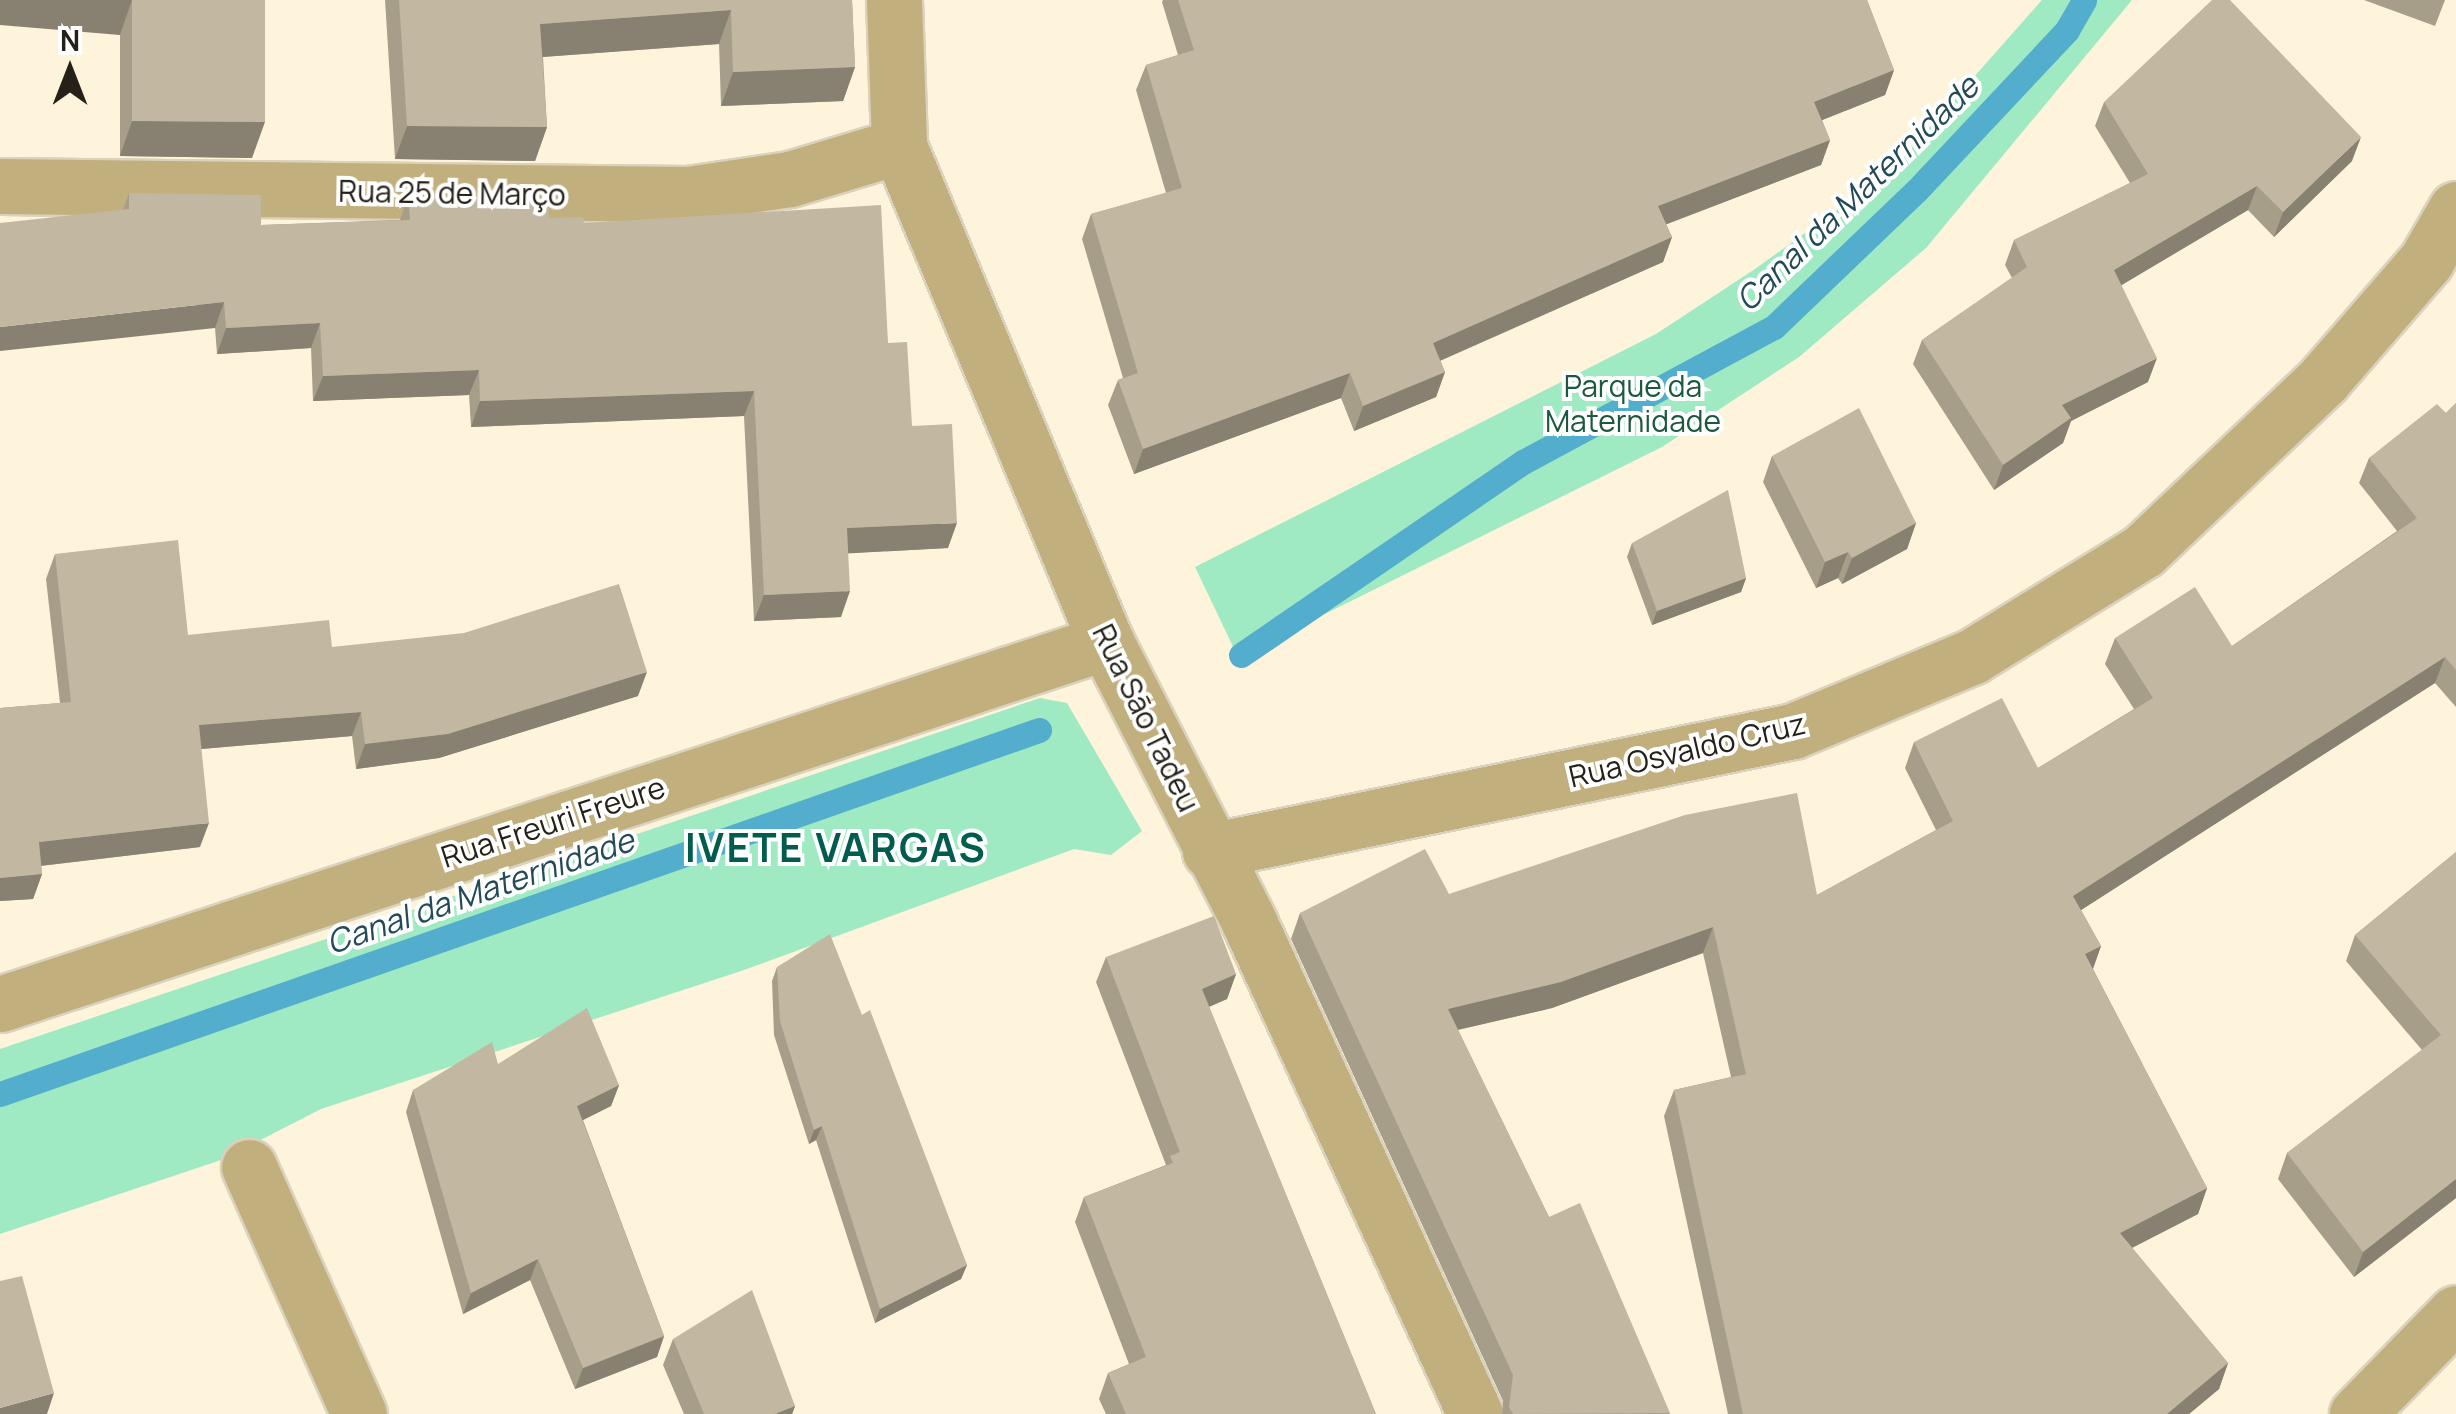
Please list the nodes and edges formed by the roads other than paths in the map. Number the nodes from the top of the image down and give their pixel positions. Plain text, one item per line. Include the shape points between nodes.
1 (894, 0) edge
2 (899, 146) junction
3 (0, 186) edge
4 (2456, 209) edge
5 (1114, 659) junction
6 (1210, 852) junction
7 (0, 1004) edge
8 (249, 1167) dead end
9 (2456, 1313) edge
10 (353, 1412) edge
11 (1476, 1414) edge
12 (2357, 1414) edge

1 - 2 street, Rua São Tadeu
2 - 3 street, Rua 25 de Março via 790,179 688,194
2 - 5 street, Rua São Tadeu
4 - 6 street, Rua Osvaldo Cruz via 2426,261 2323,380 2143,551 1973,656 1792,732
5 - 6 street, Rua São Tadeu
5 - 7 street, Rua Freuri Freure
6 - 11 street, Rua São Tadeu
8 - 10 street
9 - 12 street

